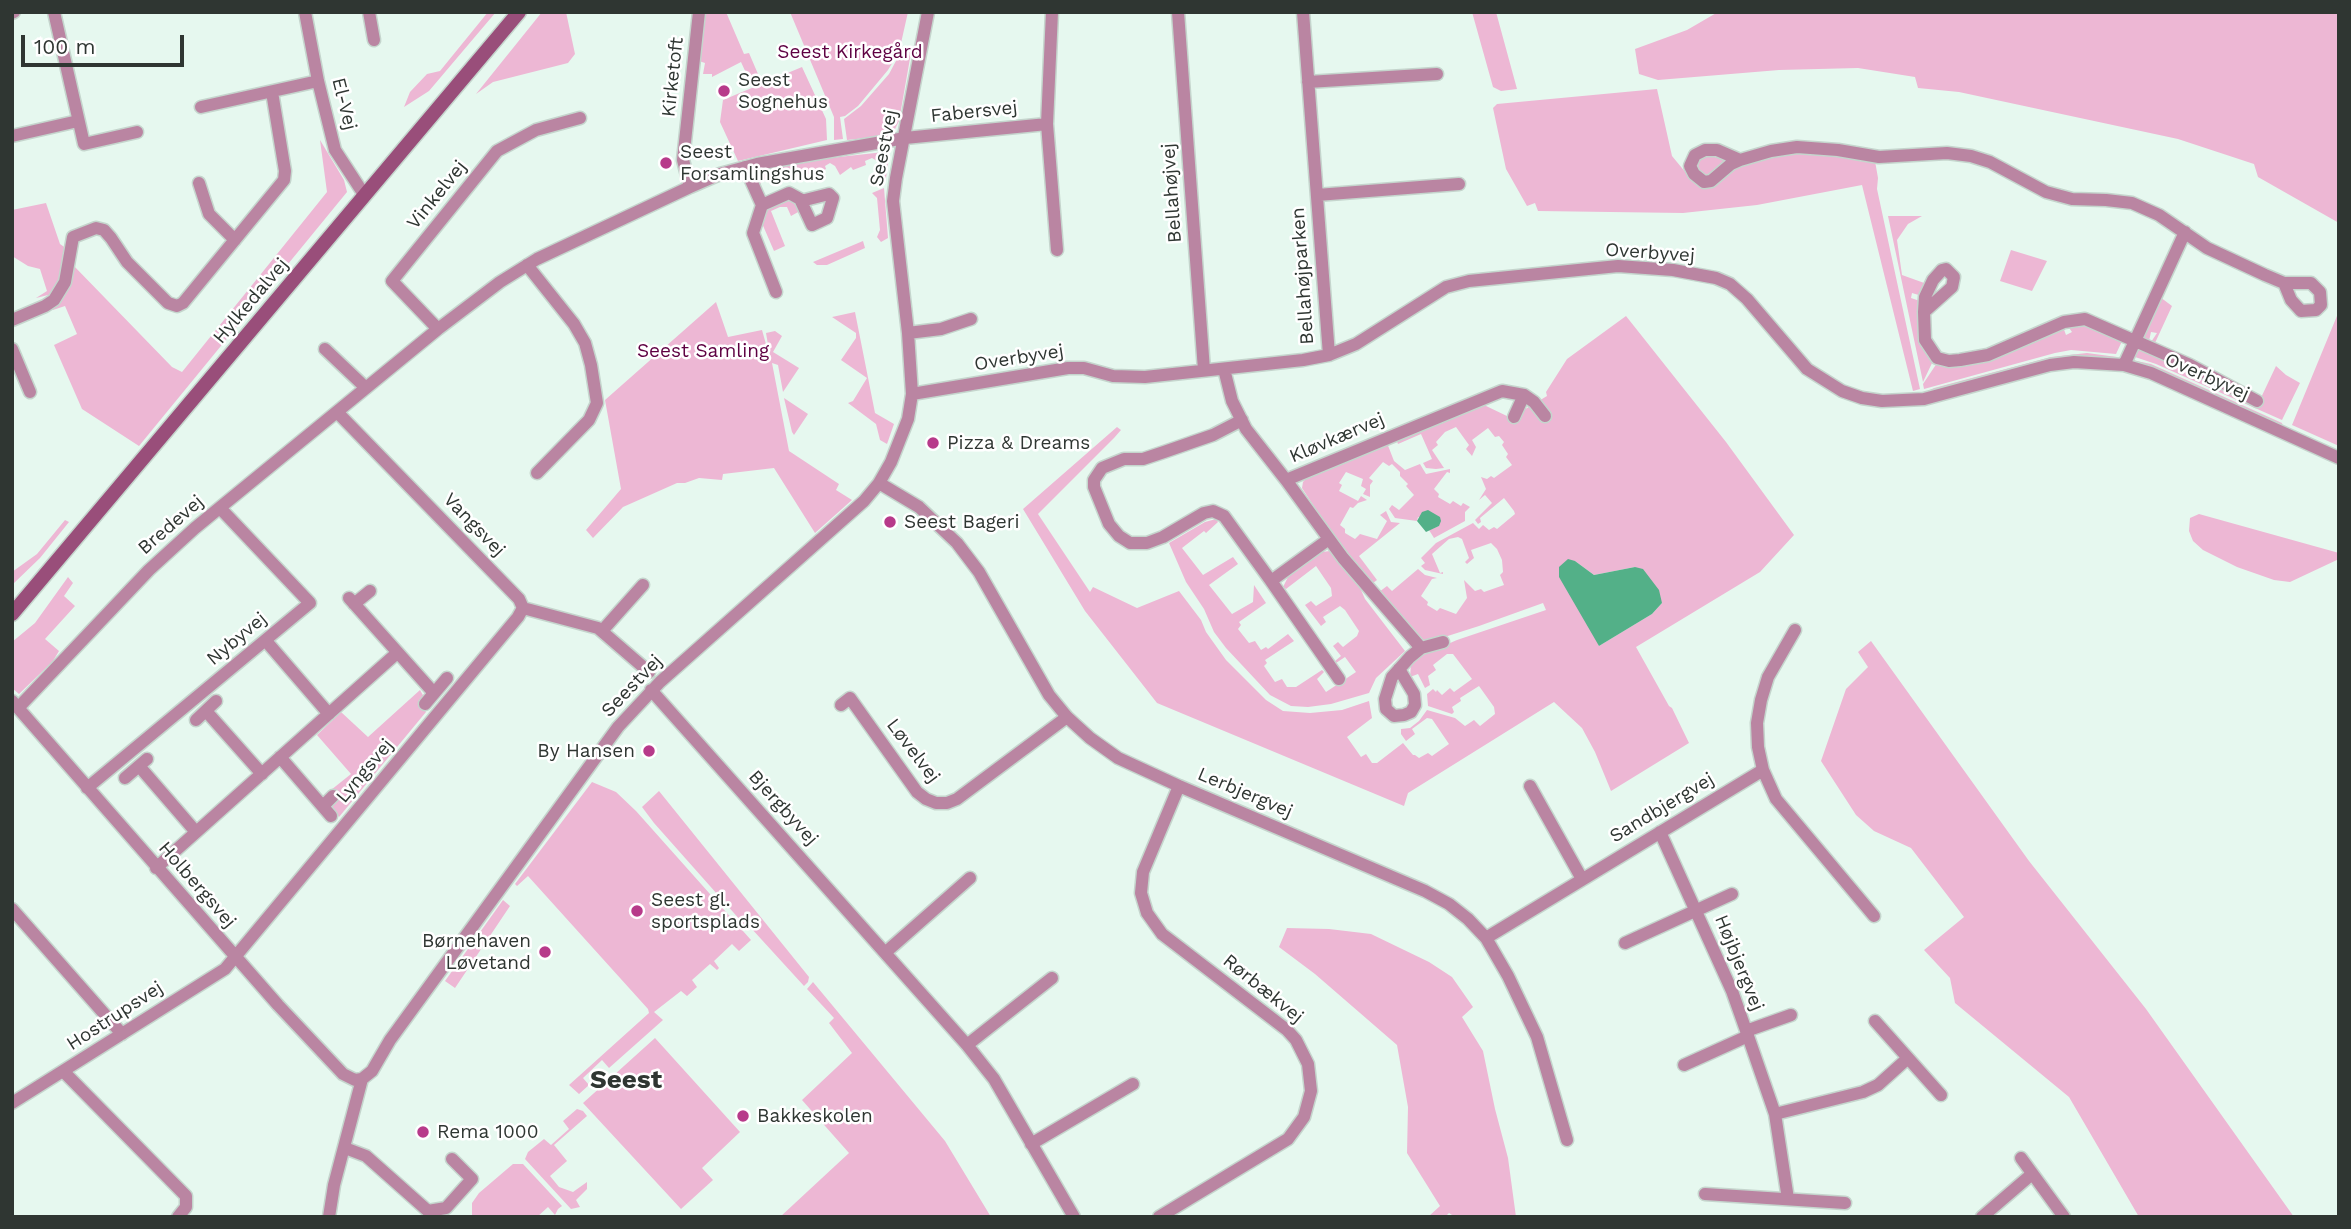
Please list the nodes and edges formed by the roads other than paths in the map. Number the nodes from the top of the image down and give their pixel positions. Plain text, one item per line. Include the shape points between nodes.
1 (54, 12) edge
2 (305, 12) edge
3 (369, 12) edge
4 (519, 12) edge
5 (699, 12) edge
6 (928, 12) edge
7 (1052, 12) edge
8 (1178, 12) edge
9 (1303, 12) edge
10 (374, 40) dead end
11 (1437, 74) dead end
12 (318, 82) junction
13 (1308, 82) junction
14 (272, 92) junction
15 (201, 107) dead end
16 (580, 118) dead end
17 (78, 121) junction
18 (1047, 124) junction
19 (137, 132) dead end
20 (12, 136) edge
21 (905, 138) junction
22 (1740, 160) dead end
23 (745, 167) junction
24 (200, 183) dead end
25 (1459, 184) dead end
26 (690, 187) junction
27 (1317, 195) junction
28 (365, 196) junction
29 (801, 201) dead end
30 (762, 205) junction
31 (2185, 232) junction
32 (235, 240) junction
33 (1057, 250) dead end
34 (527, 265) junction
35 (2284, 283) dead end
36 (776, 292) dead end
37 (1924, 312) dead end
38 (971, 319) dead end
39 (12, 320) edge
40 (438, 329) junction
41 (908, 333) junction
42 (2136, 340) junction
43 (12, 349) edge
44 (326, 349) dead end
45 (1329, 355) junction
46 (2124, 365) junction
47 (1224, 369) junction
48 (1204, 370) junction
49 (366, 388) junction
50 (30, 392) dead end
51 (912, 394) junction
52 (1524, 395) junction
53 (2257, 401) dead end
54 (337, 412) junction
55 (1545, 416) dead end
56 (1514, 417) dead end
57 (1242, 420) junction
58 (2339, 458) edge
59 (537, 473) dead end
60 (1286, 480) junction
61 (879, 483) junction
62 (220, 508) junction
63 (1329, 538) junction
64 (1271, 581) junction
65 (643, 585) dead end
66 (370, 591) dead end
67 (523, 608) junction
68 (12, 614) edge
69 (1795, 630) dead end
70 (602, 631) junction
71 (266, 641) junction
72 (1443, 642) dead end
73 (1421, 648) junction
74 (397, 653) junction
75 (1399, 669) dead end
76 (649, 672) dead end
77 (447, 678) dead end
78 (1339, 679) dead end
79 (651, 690) junction
80 (434, 693) junction
81 (216, 701) dead end
82 (425, 704) dead end
83 (15, 705) edge
84 (841, 705) dead end
85 (329, 714) junction
86 (1067, 717) junction
87 (280, 757) junction
88 (1763, 770) junction
89 (262, 774) junction
90 (125, 778) dead end
91 (1179, 786) junction
92 (1530, 786) dead end
93 (87, 788) junction
94 (333, 796) dead end
95 (197, 832) junction
96 (1660, 832) junction
97 (156, 868) junction
98 (970, 878) dead end
99 (1582, 879) junction
100 (1732, 894) dead end
101 (12, 909) edge
102 (1696, 910) junction
103 (1874, 916) dead end
104 (1486, 938) junction
105 (1625, 943) dead end
106 (886, 952) junction
107 (236, 959) junction
108 (1052, 978) dead end
109 (1791, 1015) dead end
110 (1875, 1021) dead end
111 (122, 1034) junction
112 (1747, 1034) junction
113 (967, 1045) junction
114 (1908, 1058) junction
115 (1684, 1065) dead end
116 (64, 1072) junction
117 (362, 1079) junction
118 (1133, 1084) dead end
119 (1941, 1095) dead end
120 (12, 1103) edge
121 (1775, 1114) junction
122 (1567, 1140) dead end
123 (1031, 1144) junction
124 (345, 1148) junction
125 (2021, 1158) dead end
126 (452, 1159) dead end
127 (2032, 1174) junction
128 (1705, 1194) dead end
129 (1788, 1199) junction
130 (1845, 1203) dead end
131 (178, 1217) edge
132 (329, 1217) edge
133 (1074, 1217) edge
134 (1159, 1217) edge
135 (1983, 1217) edge
136 (2064, 1217) edge

1 - 17 street
2 - 12 street, El-Vej
3 - 10 street
4 - 28 street, Hylkedalvej
5 - 26 street, Kirketoft via 683,160
6 - 21 street, Seestvej
7 - 18 street, Fabersvej
8 - 48 street, Bellahøjvej
9 - 13 street, Bellahøjparken
11 - 13 street
12 - 14 street
12 - 28 street, El-Vej via 335,150
13 - 27 street, Bellahøjparken
14 - 15 street
14 - 32 street via 284,180
16 - 40 street, Vinkelvej via 536,130 497,151 392,281
17 - 19 street via 84,144
17 - 20 street
18 - 21 street, Fabersvej
18 - 33 street, Fabersvej
21 - 23 street, Bredevej
21 - 41 street, Seestvej via 893,201
22 - 31 street via 1813,147 1879,157 1970,156 2072,200 2132,204
23 - 26 street, Bredevej
23 - 30 street
24 - 32 street via 209,214
25 - 27 street, Bellahøjparken
26 - 34 street, Bredevej
27 - 45 street, Bellahøjparken
28 - 68 street, Hylkedalvej
29 - 30 street via 789,193
30 - 36 street via 753,233
31 - 35 street via 2207,248
31 - 42 street
32 - 39 street via 177,306 168,303 127,262 104,230 96,228 73,237 65,282 54,300
34 - 40 street, Bredevej
34 - 59 street via 585,343 597,403 589,420
37 - 42 street via 1929,349 1937,358 1949,361 1988,355 2064,322 2085,319
38 - 41 street
40 - 49 street, Bredevej
41 - 51 street, Seestvej
42 - 46 street
42 - 53 street
43 - 50 street
44 - 49 street
45 - 46 street, Overbyvej via 1356,344 1446,287 1618,266 1673,270 1730,284 1807,369 1862,398 1924,399 2050,365
45 - 47 street, Overbyvej
46 - 58 street, Overbyvej
47 - 48 street, Overbyvej
47 - 57 street, Kløvkærvej
48 - 51 street, Overbyvej via 1113,376 1068,368
49 - 54 street, Bredevej
51 - 61 street, Seestvej via 901,441
52 - 55 street
52 - 56 street
52 - 60 street, Kløvkærvej via 1502,391
54 - 62 street, Bredevej
54 - 67 street, Vangsvej
57 - 60 street, Kløvkærvej
57 - 64 street via 1164,452 1102,468 1094,487 1109,524 1130,543 1163,537 1204,513 1224,516
60 - 63 street
61 - 79 street, Seestvej via 857,508
61 - 86 street, Lerbjergvej via 919,507 957,543
62 - 71 street, Nybyvej via 310,603
62 - 83 street, Bredevej via 149,570
63 - 64 street
63 - 73 street
64 - 78 street
65 - 70 street
66 - 74 street via 352,601
67 - 70 street
67 - 107 street, Lyngsvej
69 - 88 street via 1768,677 1761,700 1757,723
70 - 76 street
71 - 85 street
71 - 93 street, Nybyvej
72 - 73 street
73 - 75 street
74 - 80 street
74 - 85 street
77 - 80 street
79 - 106 street, Bjergbyvej
79 - 117 street, Seestvej via 582,775
80 - 82 street
81 - 89 street via 201,715
83 - 93 street, Holbergsvej
84 - 86 street, Løvelvej via 850,698 918,792 936,803 957,799
85 - 87 street
86 - 91 street, Lerbjergvej via 1118,758
87 - 89 street
87 - 94 street via 327,811
88 - 96 street, Sandbjergvej
88 - 103 street via 1776,799
89 - 95 street
90 - 95 street via 143,763
91 - 104 street, Lerbjergvej via 1425,891 1449,904
91 - 134 street, Rørbækvej via 1143,872 1141,893 1147,913 1163,933 1287,1030 1308,1064 1311,1091 1304,1117 1288,1139
92 - 99 street
93 - 97 street, Holbergsvej
95 - 97 street
96 - 99 street, Sandbjergvej
96 - 102 street, Højbjergvej
97 - 107 street, Holbergsvej
98 - 106 street
99 - 104 street, Sandbjergvej
100 - 102 street, Højbjergvej
101 - 111 street
102 - 105 street, Højbjergvej
102 - 112 street, Højbjergvej
104 - 122 street, Lerbjergvej via 1537,1037
106 - 113 street, Bjergbyvej
107 - 111 street, Hostrupsvej
107 - 117 street, Holbergsvej via 343,1074
108 - 113 street
109 - 112 street, Højbjergvej
110 - 114 street
111 - 116 street, Hostrupsvej
112 - 115 street, Højbjergvej
112 - 121 street, Højbjergvej
113 - 123 street, Bjergbyvej via 994,1079
114 - 119 street
114 - 121 street via 1863,1092
116 - 120 street, Hostrupsvej
116 - 131 street via 186,1196 186,1207
117 - 124 street
118 - 123 street
121 - 129 street, Højbjergvej
123 - 133 street, Bjergbyvej
124 - 126 street via 366,1156 428,1211 446,1208 472,1179
124 - 132 street
125 - 127 street
127 - 135 street
127 - 136 street
128 - 129 street
129 - 130 street

